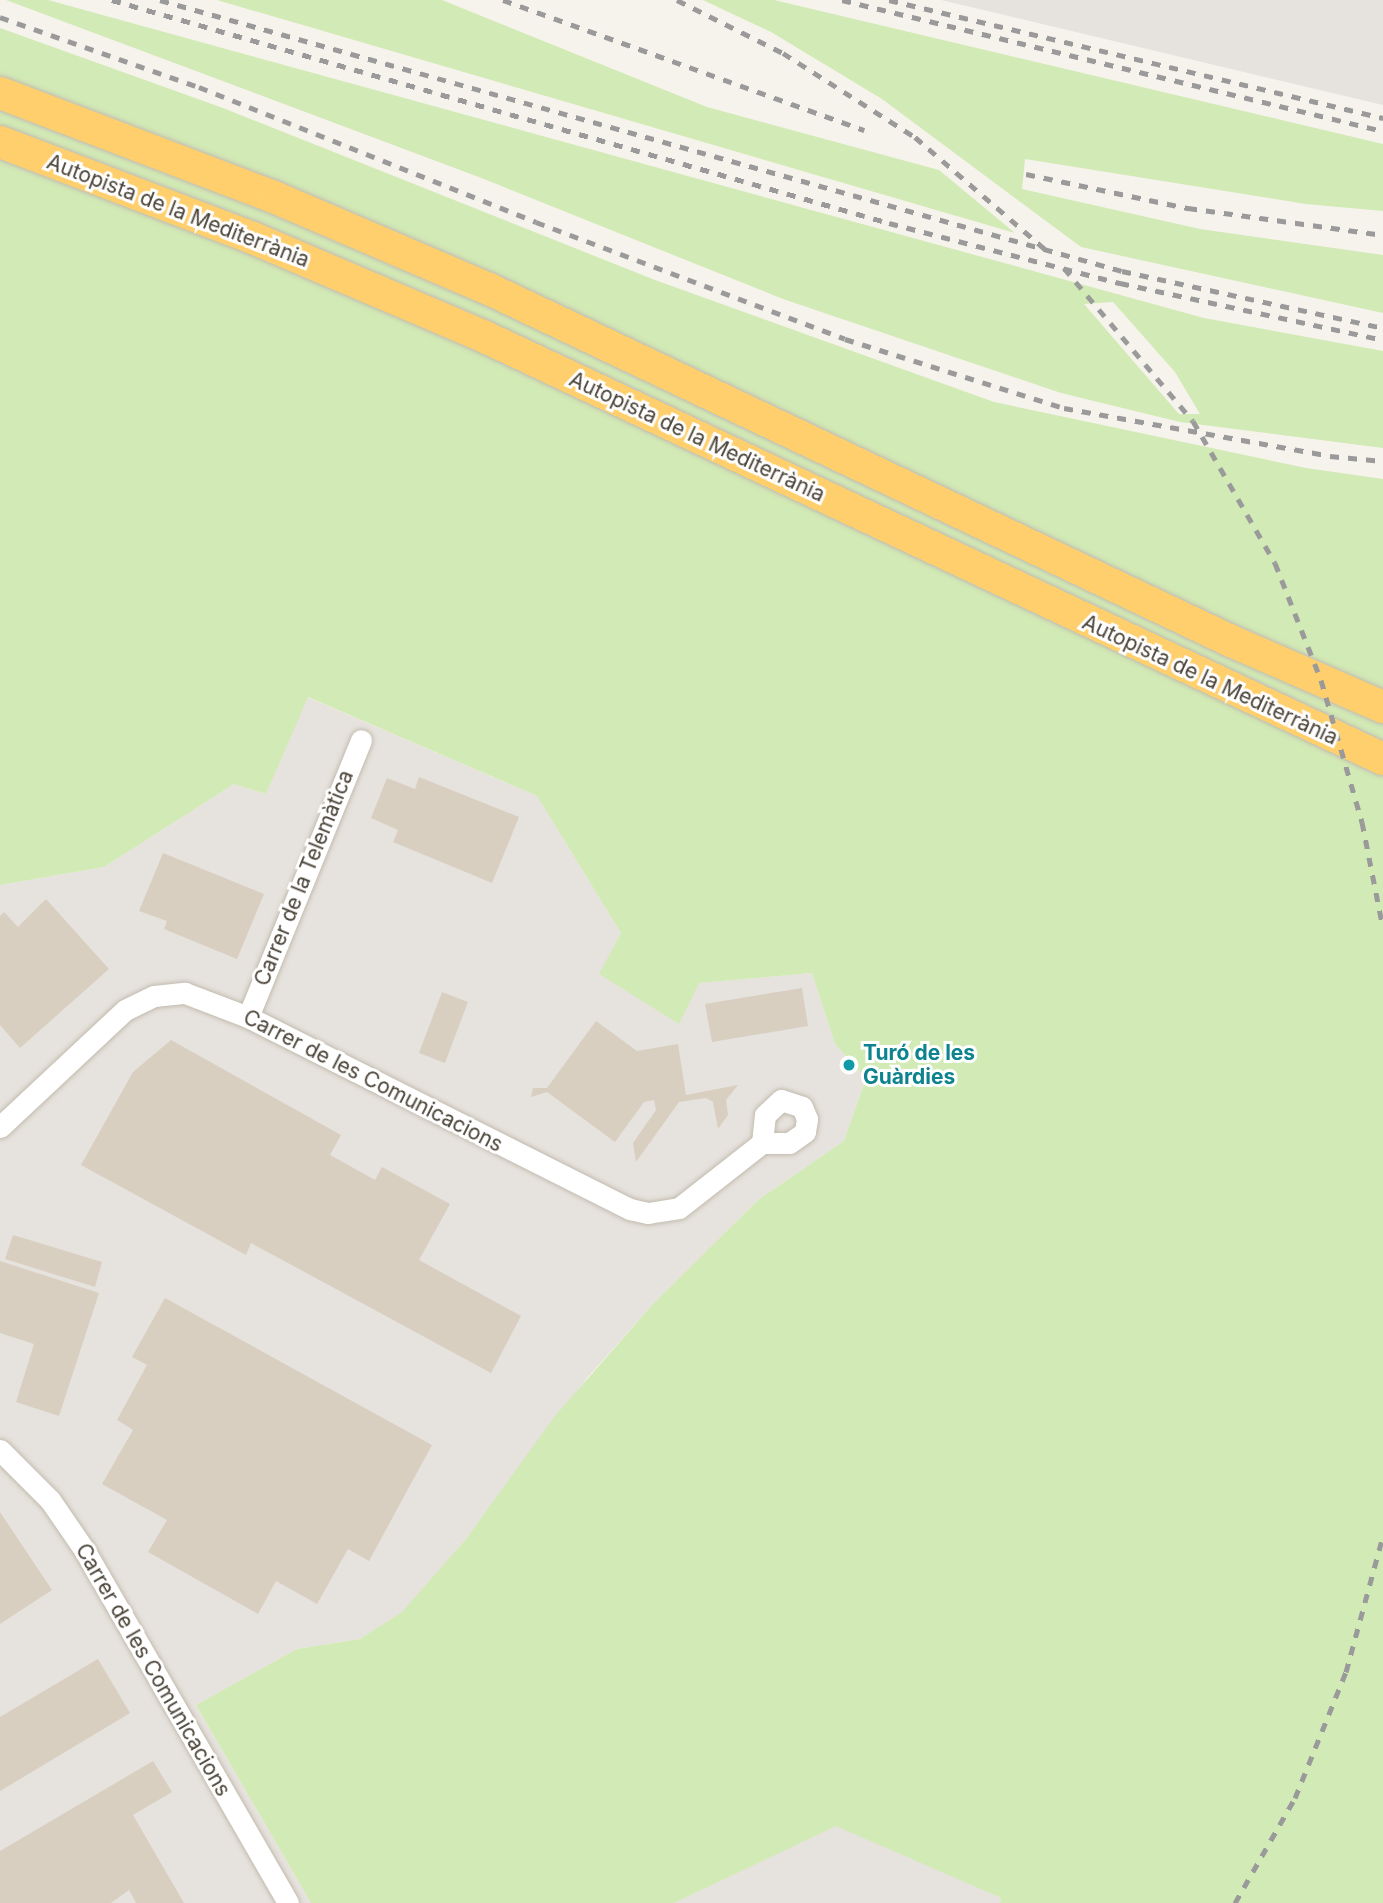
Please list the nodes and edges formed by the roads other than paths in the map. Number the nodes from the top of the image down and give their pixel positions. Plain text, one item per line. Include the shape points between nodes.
1 (0, 93) edge
2 (0, 142) edge
3 (1383, 707) edge
4 (361, 740) dead end
5 (1383, 759) edge
6 (248, 1017) junction
7 (0, 1127) edge
8 (762, 1143) dead end
9 (0, 1450) edge
10 (288, 1903) edge

1 - 3 highway via 274,197 489,289 1231,641
2 - 5 highway, Autopista de la Mediterrània via 253,238 485,337
4 - 6 street, Carrer de la Telemàtica
6 - 7 street, Carrer de les Comunicacions via 185,993 139,1001 113,1019
6 - 8 street, Carrer de les Comunicacions via 630,1209 648,1213 679,1208
9 - 10 street, Carrer de les Comunicacions via 50,1500 85,1551

